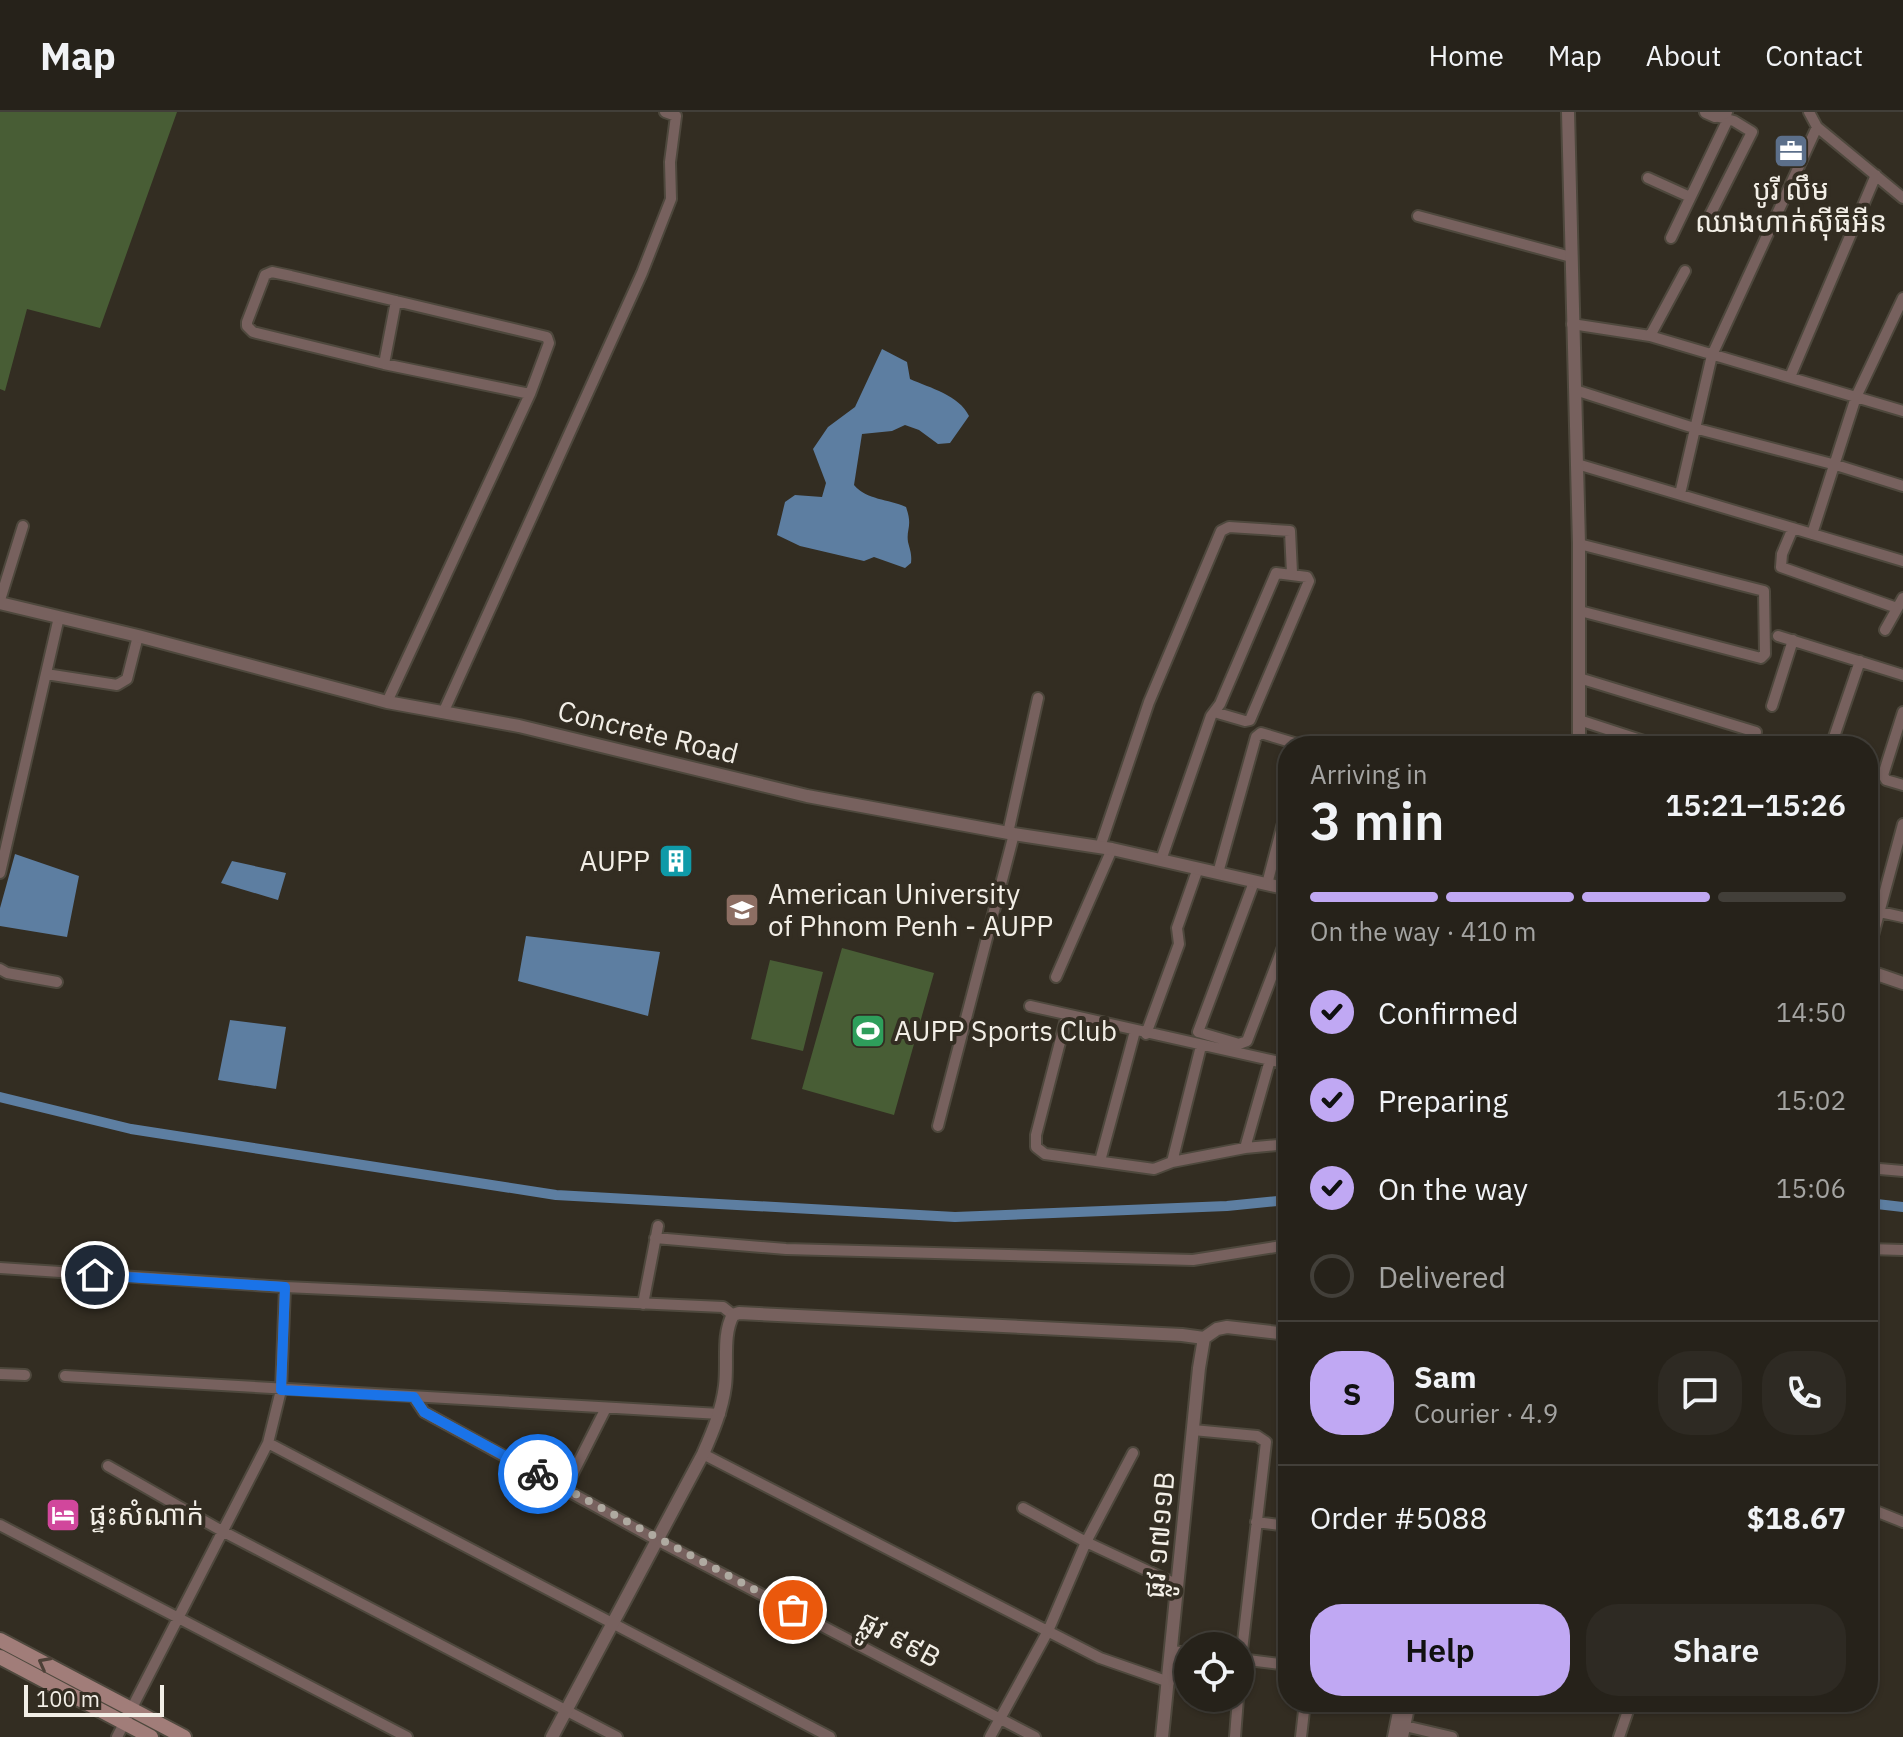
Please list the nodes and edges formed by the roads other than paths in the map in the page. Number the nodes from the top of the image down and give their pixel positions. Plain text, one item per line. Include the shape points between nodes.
1 (665, 112) edge
2 (1568, 112) edge
3 (1809, 112) edge
4 (1719, 115) edge
5 (1817, 127) junction
6 (1876, 175) junction
7 (1648, 178) dead end
8 (1690, 197) junction
9 (1903, 198) edge
10 (1418, 216) dead end
11 (1707, 221) dead end
12 (1671, 238) dead end
13 (1571, 257) junction
14 (1685, 271) dead end
15 (1903, 298) edge
16 (396, 301) junction
17 (1572, 324) junction
18 (1650, 336) junction
19 (1712, 355) junction
20 (384, 364) junction
21 (1790, 377) junction
22 (1575, 390) junction
23 (530, 394) junction
24 (1856, 397) junction
25 (1903, 411) edge
26 (1694, 428) junction
27 (1577, 464) junction
28 (1836, 465) junction
29 (1903, 486) edge
30 (1680, 494) junction
31 (23, 526) dead end
32 (1793, 528) junction
33 (1812, 534) junction
34 (1579, 544) junction
35 (1903, 561) edge
36 (1292, 573) junction
37 (0, 602) edge
38 (1900, 603) edge
39 (1580, 611) junction
40 (59, 617) junction
41 (1885, 630) dead end
42 (138, 636) junction
43 (1778, 636) dead end
44 (1793, 640) junction
45 (1860, 661) junction
46 (46, 674) junction
47 (1903, 675) edge
48 (1579, 678) junction
49 (1038, 698) dead end
50 (387, 702) junction
51 (1772, 706) dead end
52 (1214, 712) junction
53 (1903, 712) edge
54 (443, 713) junction
55 (1579, 720) junction
56 (1756, 732) dead end
57 (1579, 736) edge
58 (1628, 736) edge
59 (1834, 736) edge
60 (1278, 738) edge
61 (1903, 785) edge
62 (1903, 824) edge
63 (1278, 833) edge
64 (1011, 834) junction
65 (1106, 848) junction
66 (1161, 860) junction
67 (1198, 868) junction
68 (0, 873) edge
69 (1218, 873) junction
70 (1261, 883) junction
71 (1278, 887) edge
72 (1880, 912) junction
73 (1903, 917) edge
74 (1878, 919) edge
75 (1278, 960) edge
76 (0, 969) edge
77 (1878, 974) edge
78 (1056, 977) dead end
79 (57, 982) dead end
80 (1903, 983) edge
81 (1030, 1006) dead end
82 (1067, 1015) junction
83 (1140, 1033) junction
84 (1201, 1046) junction
85 (1270, 1060) junction
86 (1278, 1062) edge
87 (938, 1126) dead end
88 (1278, 1145) edge
89 (1245, 1148) junction
90 (1100, 1161) junction
91 (1172, 1162) junction
92 (1878, 1169) edge
93 (1903, 1171) edge
94 (658, 1226) dead end
95 (655, 1238) junction
96 (1278, 1247) edge
97 (1878, 1249) edge
98 (1903, 1250) edge
99 (0, 1268) edge
100 (285, 1287) junction
101 (643, 1304) junction
102 (733, 1315) junction
103 (1278, 1333) edge
104 (1204, 1338) junction
105 (0, 1374) edge
106 (25, 1375) dead end
107 (65, 1376) dead end
108 (281, 1390) junction
109 (414, 1397) junction
110 (606, 1408) junction
111 (720, 1414) junction
112 (1193, 1430) junction
113 (268, 1443) junction
114 (1133, 1453) dead end
115 (703, 1454) junction
116 (108, 1466) dead end
117 (565, 1489) junction
118 (1023, 1508) dead end
119 (1878, 1512) edge
120 (1256, 1522) junction
121 (1903, 1522) edge
122 (0, 1525) edge
123 (1278, 1525) edge
124 (222, 1531) junction
125 (657, 1540) junction
126 (1086, 1542) junction
127 (1178, 1585) junction
128 (178, 1618) junction
129 (613, 1624) junction
130 (1048, 1631) junction
131 (1243, 1632) edge
132 (0, 1640) edge
133 (1172, 1651) joint
134 (0, 1657) edge
135 (1254, 1661) edge
136 (1278, 1664) edge
137 (1169, 1682) junction
138 (566, 1710) junction
139 (1237, 1712) edge
140 (1304, 1712) edge
141 (1398, 1712) edge
142 (1628, 1712) edge
143 (128, 1716) junction
144 (1000, 1718) junction
145 (1404, 1731) edge
146 (117, 1737) edge
147 (151, 1737) edge
148 (184, 1737) edge
149 (407, 1737) edge
150 (552, 1737) edge
151 (617, 1737) edge
152 (830, 1737) edge
153 (990, 1737) edge
154 (1035, 1737) edge
155 (1162, 1737) edge
156 (1235, 1737) edge
157 (1302, 1737) edge
158 (1393, 1737) edge
159 (1452, 1737) edge
160 (1619, 1737) edge

1 - 54 street via 676,116 671,199
2 - 13 street
3 - 5 street
4 - 8 street
4 - 11 street via 1751,130 1752,136
5 - 6 street
5 - 19 street
6 - 9 street
6 - 21 street
7 - 8 street
8 - 12 street
10 - 13 street
13 - 17 street
14 - 18 street
15 - 24 street
16 - 20 street
16 - 20 street via 272,272 265,275 247,322 253,332
16 - 23 street via 547,337 549,348
17 - 18 street
17 - 22 street
18 - 19 street
19 - 21 street
19 - 26 street
20 - 23 street
21 - 24 street
22 - 26 street
22 - 27 street
23 - 50 street
24 - 25 street
24 - 28 street
26 - 28 street
26 - 30 street
27 - 30 street
27 - 34 street
28 - 29 street
28 - 33 street
30 - 32 street
31 - 37 street
32 - 33 street
32 - 38 street via 1781,567
33 - 35 street
34 - 39 street
34 - 39 street via 1764,591 1765,654 1761,658
36 - 52 street via 1276,573
36 - 52 street via 1309,581 1250,720
36 - 65 street via 1290,531 1221,531 1149,702
37 - 40 street, Concrete Road
38 - 41 street
39 - 48 street
40 - 42 street, Concrete Road
40 - 46 street
42 - 46 street via 123,683
42 - 50 street, Concrete Road
43 - 44 street
44 - 45 street
44 - 51 street
45 - 47 street
45 - 59 street
46 - 68 street
48 - 55 street
48 - 56 street
49 - 64 street
50 - 54 street, Concrete Road
52 - 66 street
53 - 61 street via 1883,775
54 - 64 street, Concrete Road via 519,726 807,796
55 - 57 street
55 - 58 street
60 - 69 street via 1261,733 1256,737
62 - 72 street
63 - 70 street
64 - 65 street, Concrete Road
64 - 87 street
65 - 66 street, Concrete Road
65 - 78 street
66 - 67 street, Concrete Road
67 - 69 street, Concrete Road
67 - 83 street via 1177,928 1179,944
69 - 70 street, Concrete Road
70 - 71 street, Concrete Road
70 - 75 street via 1198,1032 1239,1044 1247,1041
72 - 73 street
72 - 74 street
76 - 79 street
77 - 80 street
81 - 82 street
82 - 83 street
82 - 90 street via 1036,1147 1045,1154
83 - 84 street
83 - 90 street
84 - 85 street
84 - 91 street
85 - 86 street
85 - 89 street
88 - 89 street
89 - 91 street
90 - 91 street via 1154,1169
92 - 93 street
94 - 95 street
95 - 96 street via 786,1249 1193,1260
95 - 101 street
97 - 98 street
99 - 100 street
100 - 101 street
100 - 108 street
101 - 102 street via 723,1307
102 - 104 street
102 - 111 street
103 - 104 street via 1227,1327
104 - 112 street, ផ្លូវ ១៧១១B
105 - 106 street
107 - 108 street
108 - 109 street
108 - 113 street
109 - 110 street
109 - 117 street, ផ្លូវ ៩៩B via 424,1412
110 - 111 street
110 - 117 street
111 - 115 street
112 - 120 street via 1257,1436 1266,1442
112 - 127 street, ផ្លូវ ១៧១១B
113 - 124 street
113 - 129 street
114 - 126 street
115 - 125 street
115 - 130 street
116 - 124 street
117 - 125 street, ផ្លូវ ៩៩B
118 - 126 street
119 - 121 street
120 - 123 street
120 - 131 street
122 - 128 street
124 - 128 street
124 - 138 street
125 - 129 street
125 - 144 street, ផ្លូវ ៩៩B
126 - 127 street
126 - 130 street
127 - 133 street, ផ្លូវ ១៧១១B
128 - 143 street
128 - 149 street
129 - 138 street
129 - 152 street
130 - 137 street via 1100,1658
130 - 144 street
143 -> 132 main road
133 - 137 street, ផ្លូវ ១៧១១B
134 - 143 main road
135 - 136 street
137 - 155 street, ផ្លូវ ១៧១១B
138 - 150 street
138 - 151 street
139 - 156 street
140 - 157 street
141 - 158 street
142 - 160 street
143 - 146 street
143 - 147 main road
143 - 148 main road
144 - 153 street
144 - 154 street, ផ្លូវ ៩៩B
145 - 159 street

